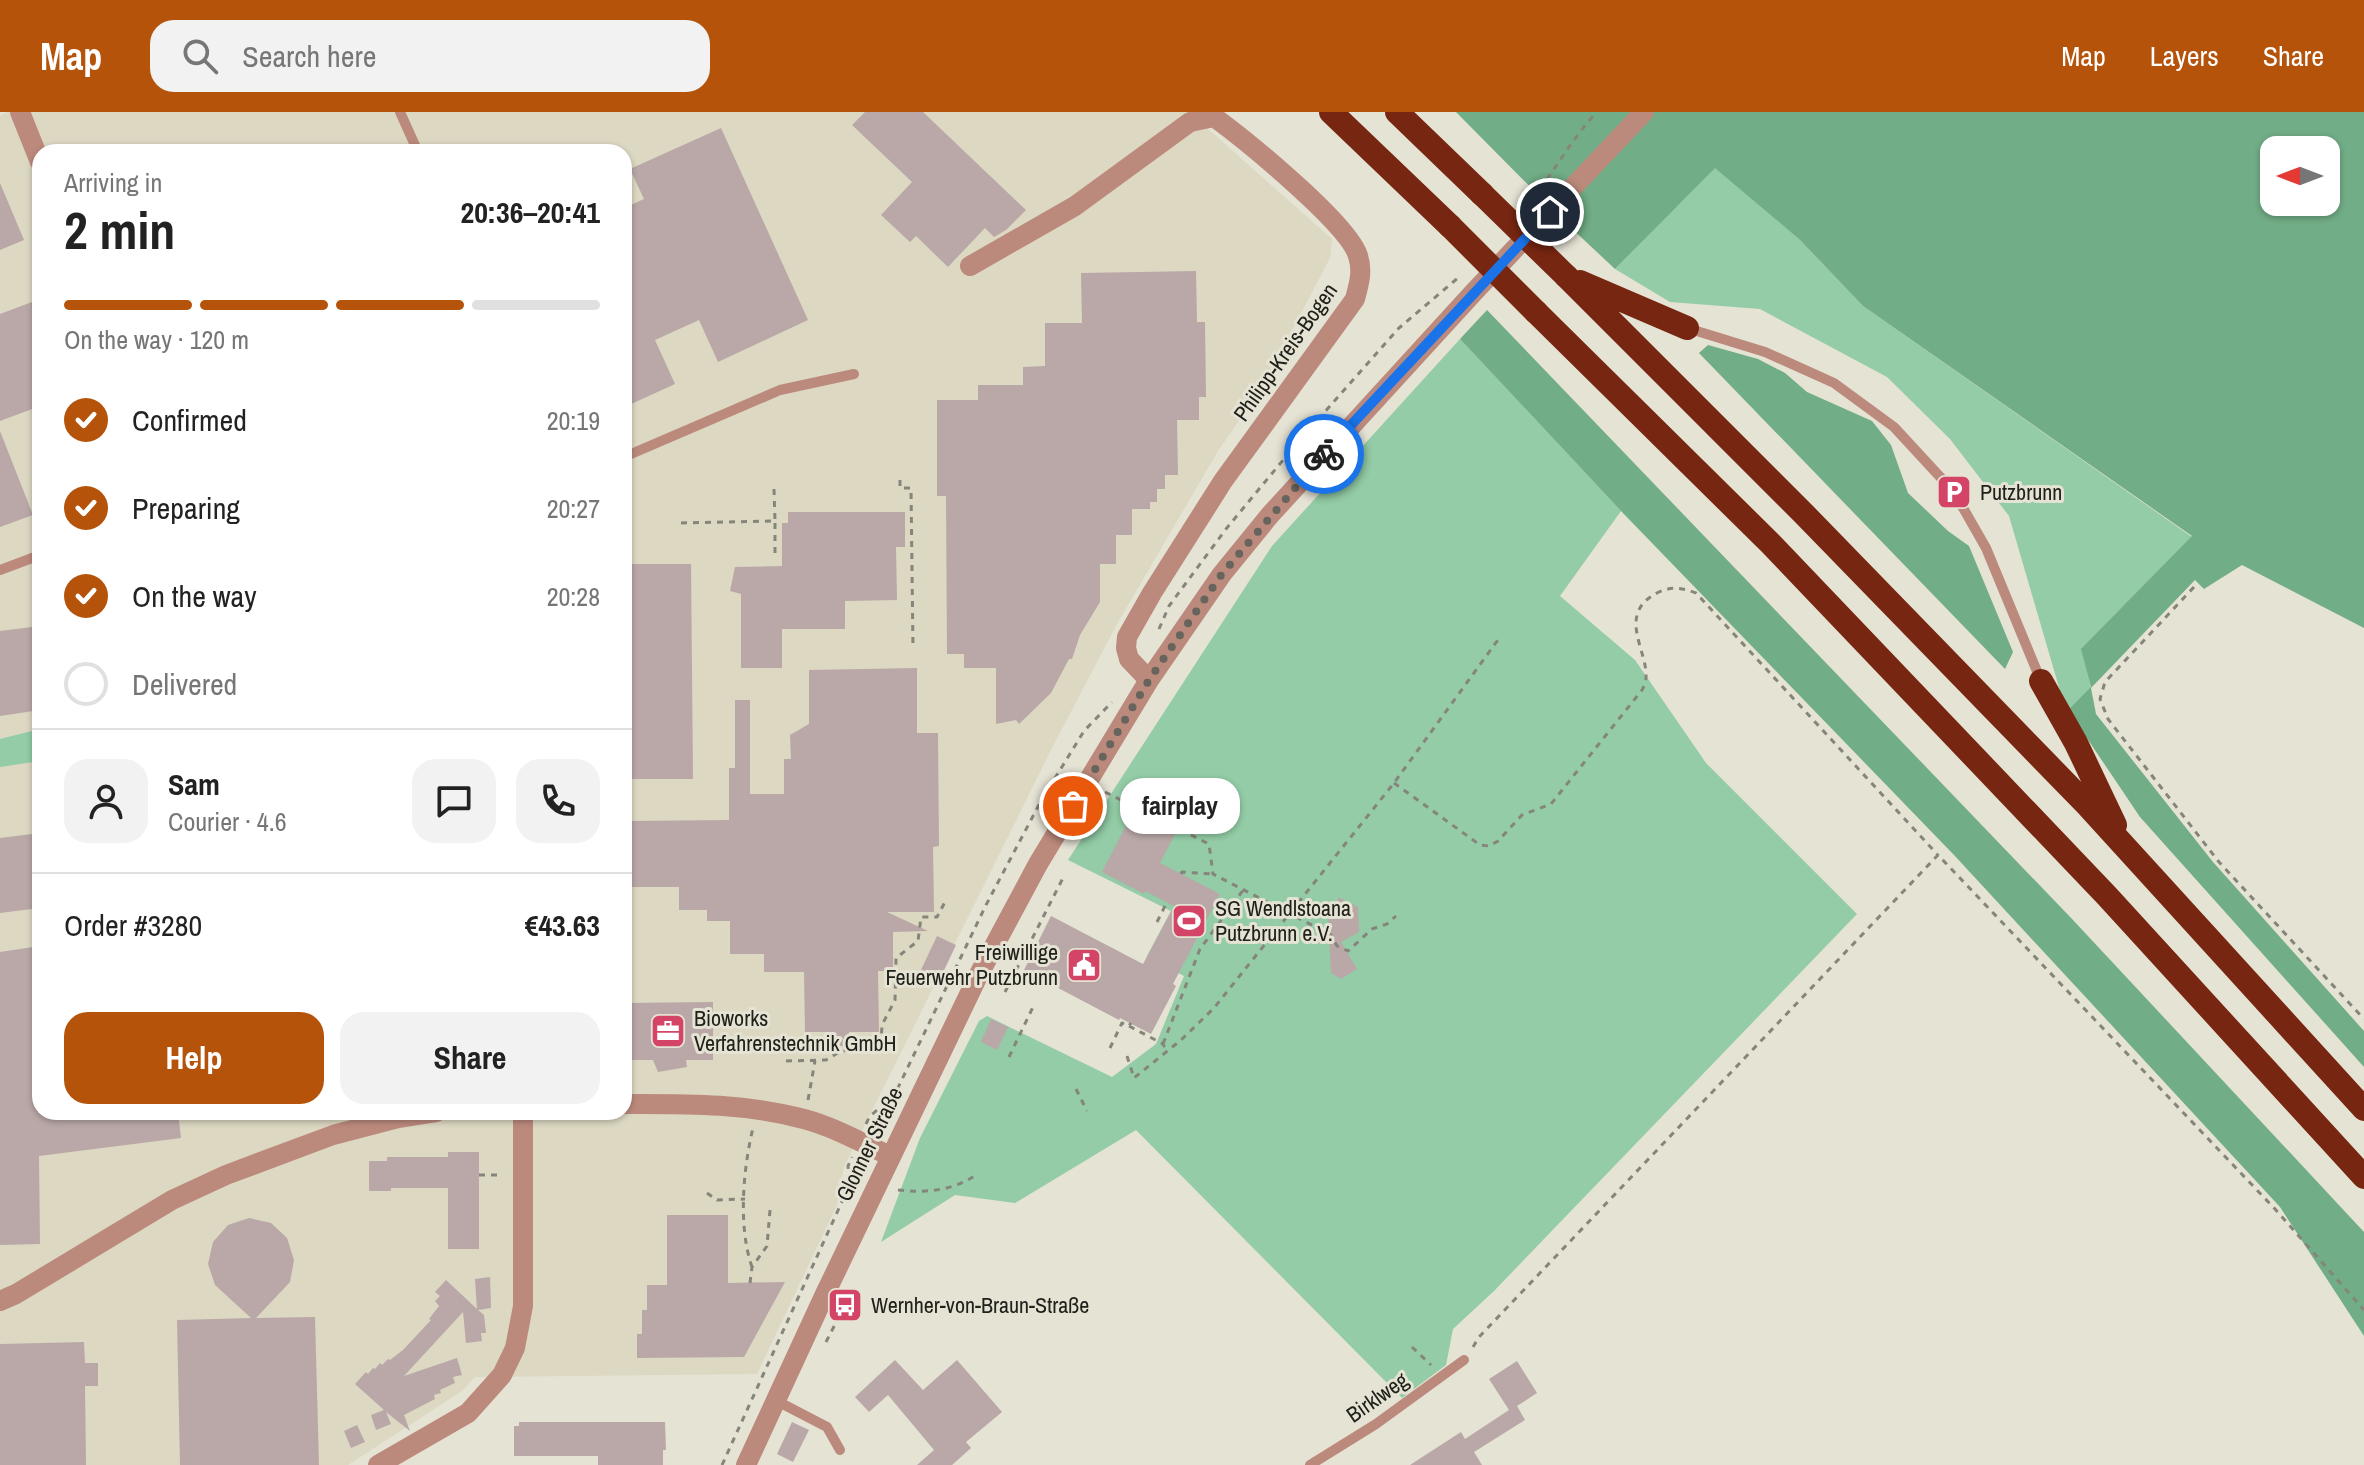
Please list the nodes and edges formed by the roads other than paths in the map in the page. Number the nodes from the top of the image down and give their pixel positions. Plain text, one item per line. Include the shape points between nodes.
1 (20, 112) edge
2 (400, 112) edge
3 (1331, 112) edge
4 (1397, 112) edge
5 (1644, 112) edge
6 (33, 144) edge
7 (414, 144) edge
8 (970, 266) dead end
9 (1566, 276) junction
10 (1687, 328) joint
11 (854, 374) dead end
12 (632, 454) edge
13 (32, 558) edge
14 (0, 570) edge
15 (1149, 680) junction
16 (2041, 681) joint
17 (2126, 849) junction
18 (632, 1104) edge
19 (2364, 1109) edge
20 (390, 1120) edge
21 (523, 1120) edge
22 (890, 1156) junction
23 (2364, 1177) edge
24 (0, 1301) edge
25 (1464, 1360) dead end
26 (775, 1400) junction
27 (840, 1450) dead end
28 (378, 1465) edge
29 (746, 1465) edge
30 (1310, 1465) edge

1 - 6 street
2 - 7 lane
3 - 23 highway, bridge via 1771,544 2107,896
4 - 9 highway, bridge
5 - 15 street, Glonner Straße via 1321,458 1222,574
8 - 15 street, Philipp-Kreis-Bogen via 1075,206 1190,122 1214,117 1344,231 1358,254 1361,276 1355,299 1223,481 1127,637 1129,659
9 - 10 highway
9 - 17 highway via 1816,526
10 - 16 lane via 1765,352 1834,383 1894,427 1954,492 1980,537
11 - 12 lane via 780,390
13 - 14 lane
15 - 22 street, Glonner Straße via 1038,864
16 - 17 highway
17 - 19 highway
18 - 22 street via 706,1104 805,1119
20 - 24 street via 333,1135 172,1200
21 - 28 street via 523,1306 515,1348 502,1375 468,1413
22 - 26 street, Glonner Straße
25 - 30 lane, Birklweg
26 - 27 lane via 827,1427
26 - 29 street, Glonner Straße

